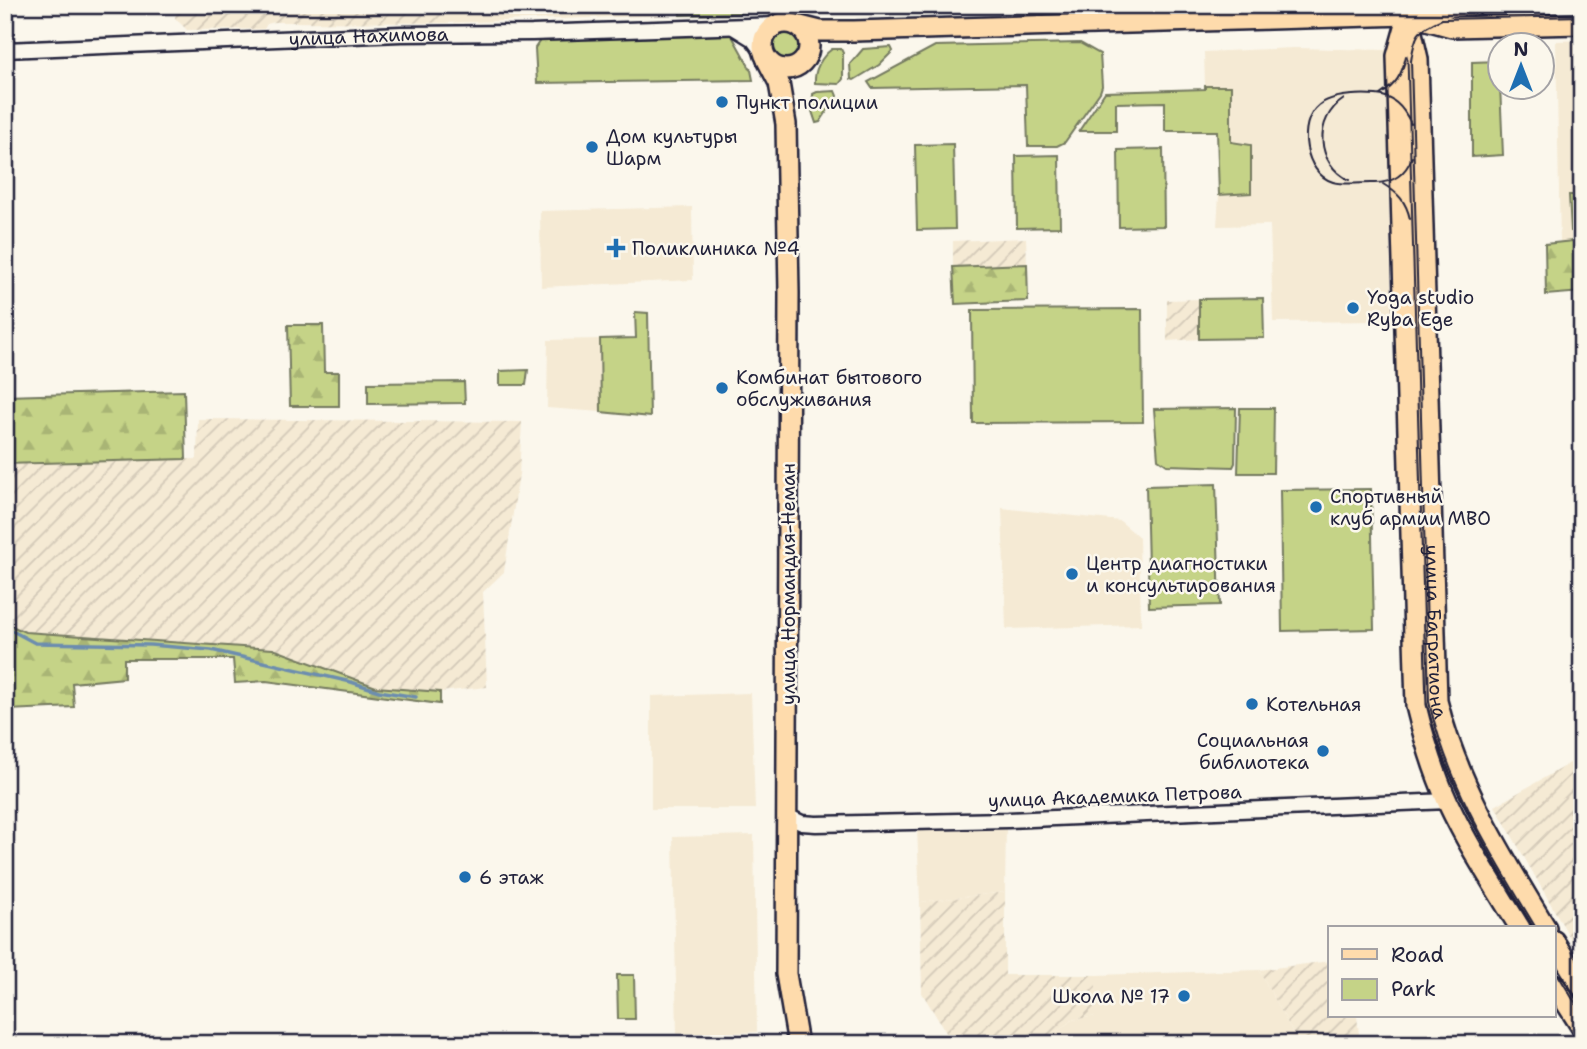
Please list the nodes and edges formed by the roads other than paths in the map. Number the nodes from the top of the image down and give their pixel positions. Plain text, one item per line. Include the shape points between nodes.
1 (1476, 5) edge
2 (1408, 10) edge
3 (1582, 24) edge
4 (776, 25) junction
5 (796, 25) junction
6 (734, 27) junction
7 (1452, 27) junction
8 (853, 31) junction
9 (5, 50) edge
10 (765, 57) junction
11 (805, 59) junction
12 (1418, 59) junction
13 (786, 124) junction
14 (1430, 481) junction
15 (1410, 482) junction
16 (1448, 802) junction
17 (786, 816) junction
18 (1519, 926) edge
19 (1545, 926) edge
20 (1556, 945) edge
21 (1556, 987) edge
22 (1582, 988) edge
23 (1582, 1028) edge
24 (798, 1044) edge

1 - 2 main road
2 - 7 main road
2 - 8 main road
2 - 12 main road, улица Багратиона
2 - 15 main road, улица Багратиона via 1397,56
3 - 7 main road
4 - 5 main road
4 - 6 street, улица Нахимова
4 - 10 main road via 763,42
5 - 8 main road
5 - 11 main road via 809,42
6 - 9 street, улица Нахимова via 401,34
6 - 10 street via 753,39
7 - 12 main road via 1424,39
8 - 11 main road via 820,40
10 - 11 main road via 782,69 791,69
10 - 13 main road via 779,83
11 - 13 main road via 792,84
12 - 14 main road, улица Багратиона
13 - 17 main road, улица Нормандия-Неман
14 - 15 main road
14 - 19 main road, улица Багратиона via 1437,701 1446,737 1478,812
15 - 16 main road, улица Багратиона via 1416,706
16 - 17 street, улица Академика Петрова via 1008,820 816,824
16 - 18 main road, улица Багратиона
17 - 24 main road, улица Нормандия-Неман via 786,974
20 - 22 main road
21 - 23 main road

